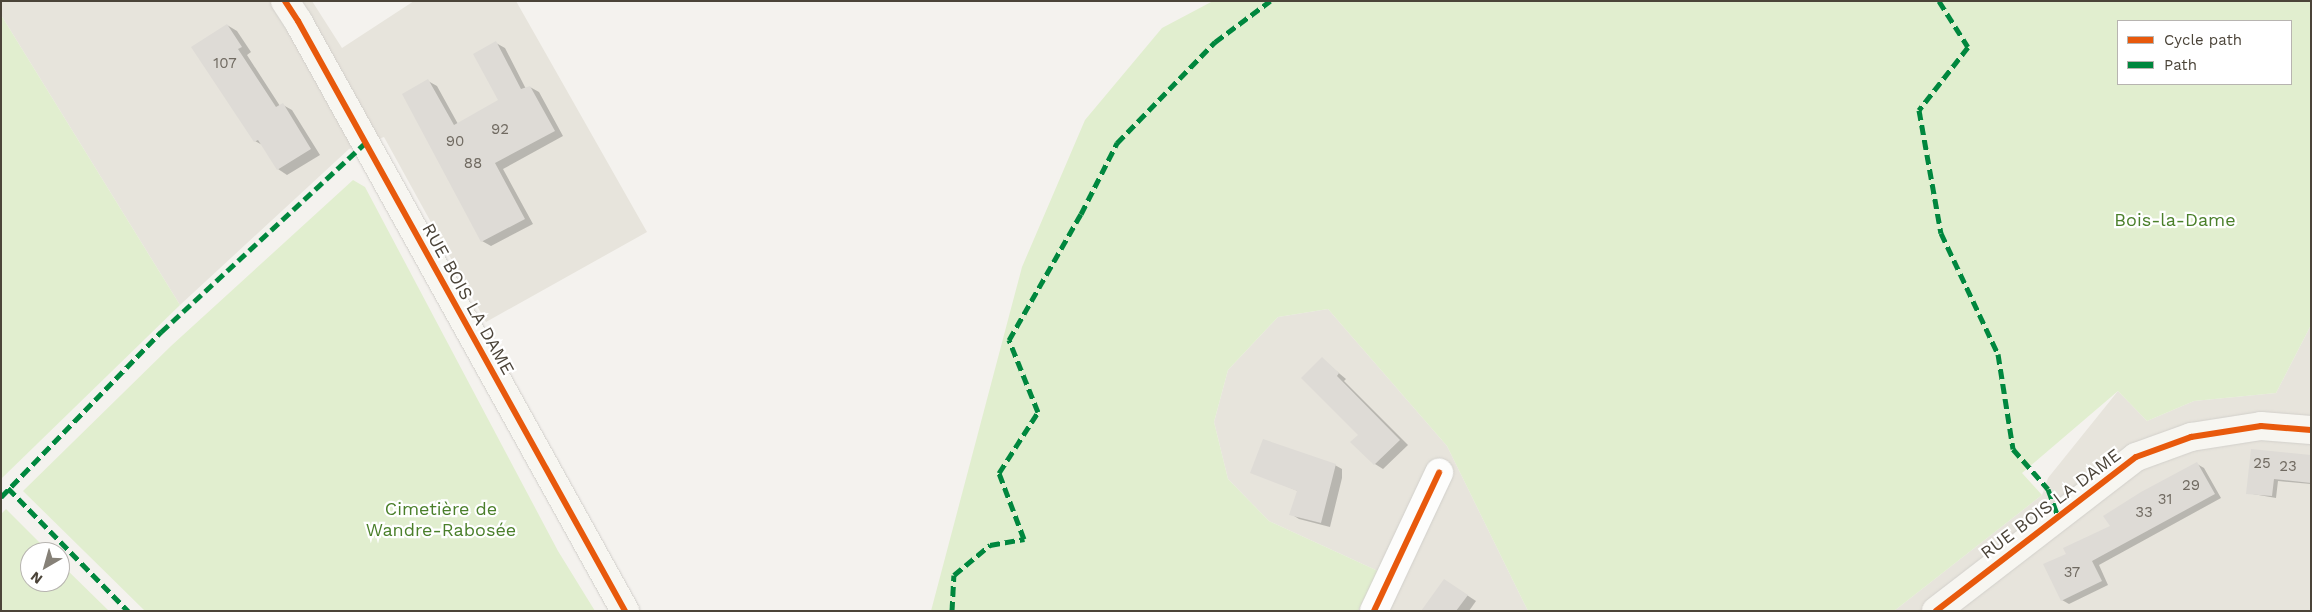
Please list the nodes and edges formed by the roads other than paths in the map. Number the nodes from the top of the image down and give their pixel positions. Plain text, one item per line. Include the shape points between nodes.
1 (285, 1) edge
2 (2311, 430) edge
3 (1439, 474) dead end
4 (625, 611) edge
5 (1374, 611) edge
6 (1936, 611) edge

1 - 4 street, RUE BOIS LA DAME
2 - 6 street, RUE BOIS LA DAME via 2261,426 2191,437 2136,457
3 - 5 street

